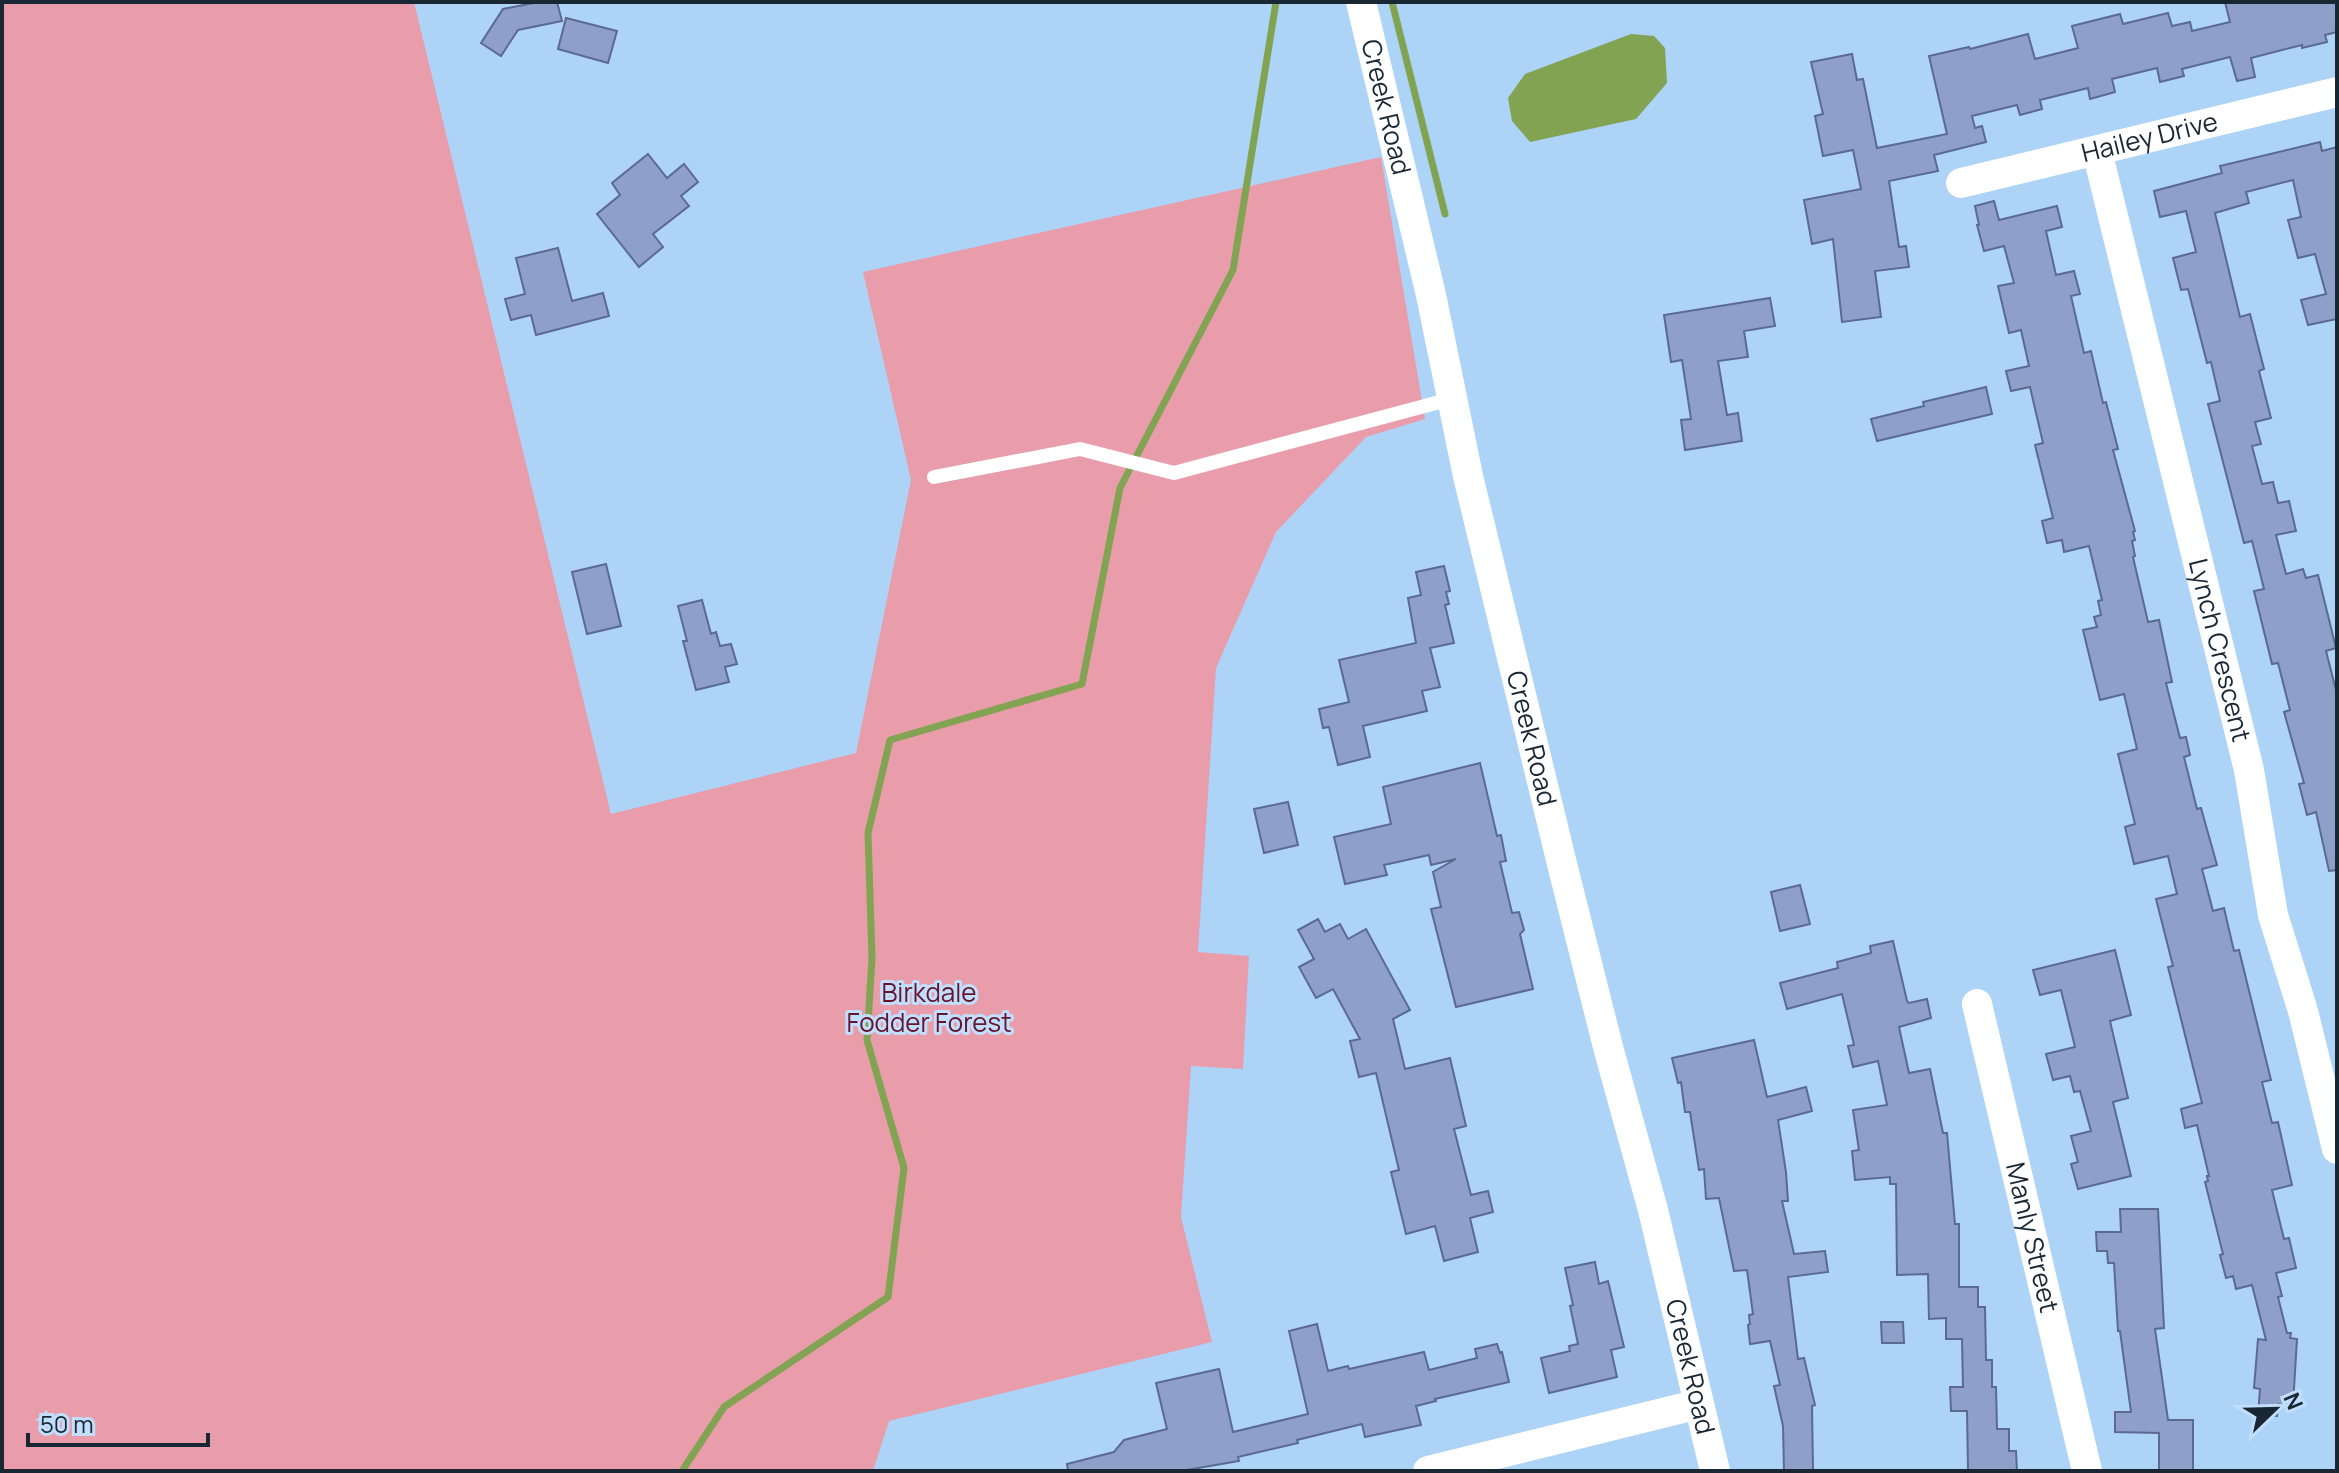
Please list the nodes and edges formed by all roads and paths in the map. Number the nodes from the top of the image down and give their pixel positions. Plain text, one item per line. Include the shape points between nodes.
1 (1361, 2) edge
2 (2337, 92) edge
3 (2097, 151) junction
4 (1961, 183) dead end
5 (1451, 399) junction
6 (934, 477) dead end
7 (1977, 1004) dead end
8 (2337, 1149) edge
9 (1699, 1404) junction
10 (1428, 1471) edge
11 (1715, 1471) edge
12 (2087, 1471) edge

1 - 5 street, Creek Road
2 - 3 street, Hailey Drive
3 - 4 street, Hailey Drive
3 - 8 street, Lynch Crescent via 2249,770 2273,915
5 - 6 lane via 1174,473 1080,449
5 - 9 street, Creek Road
7 - 12 street, Manly Street
9 - 10 street
9 - 11 street, Creek Road

